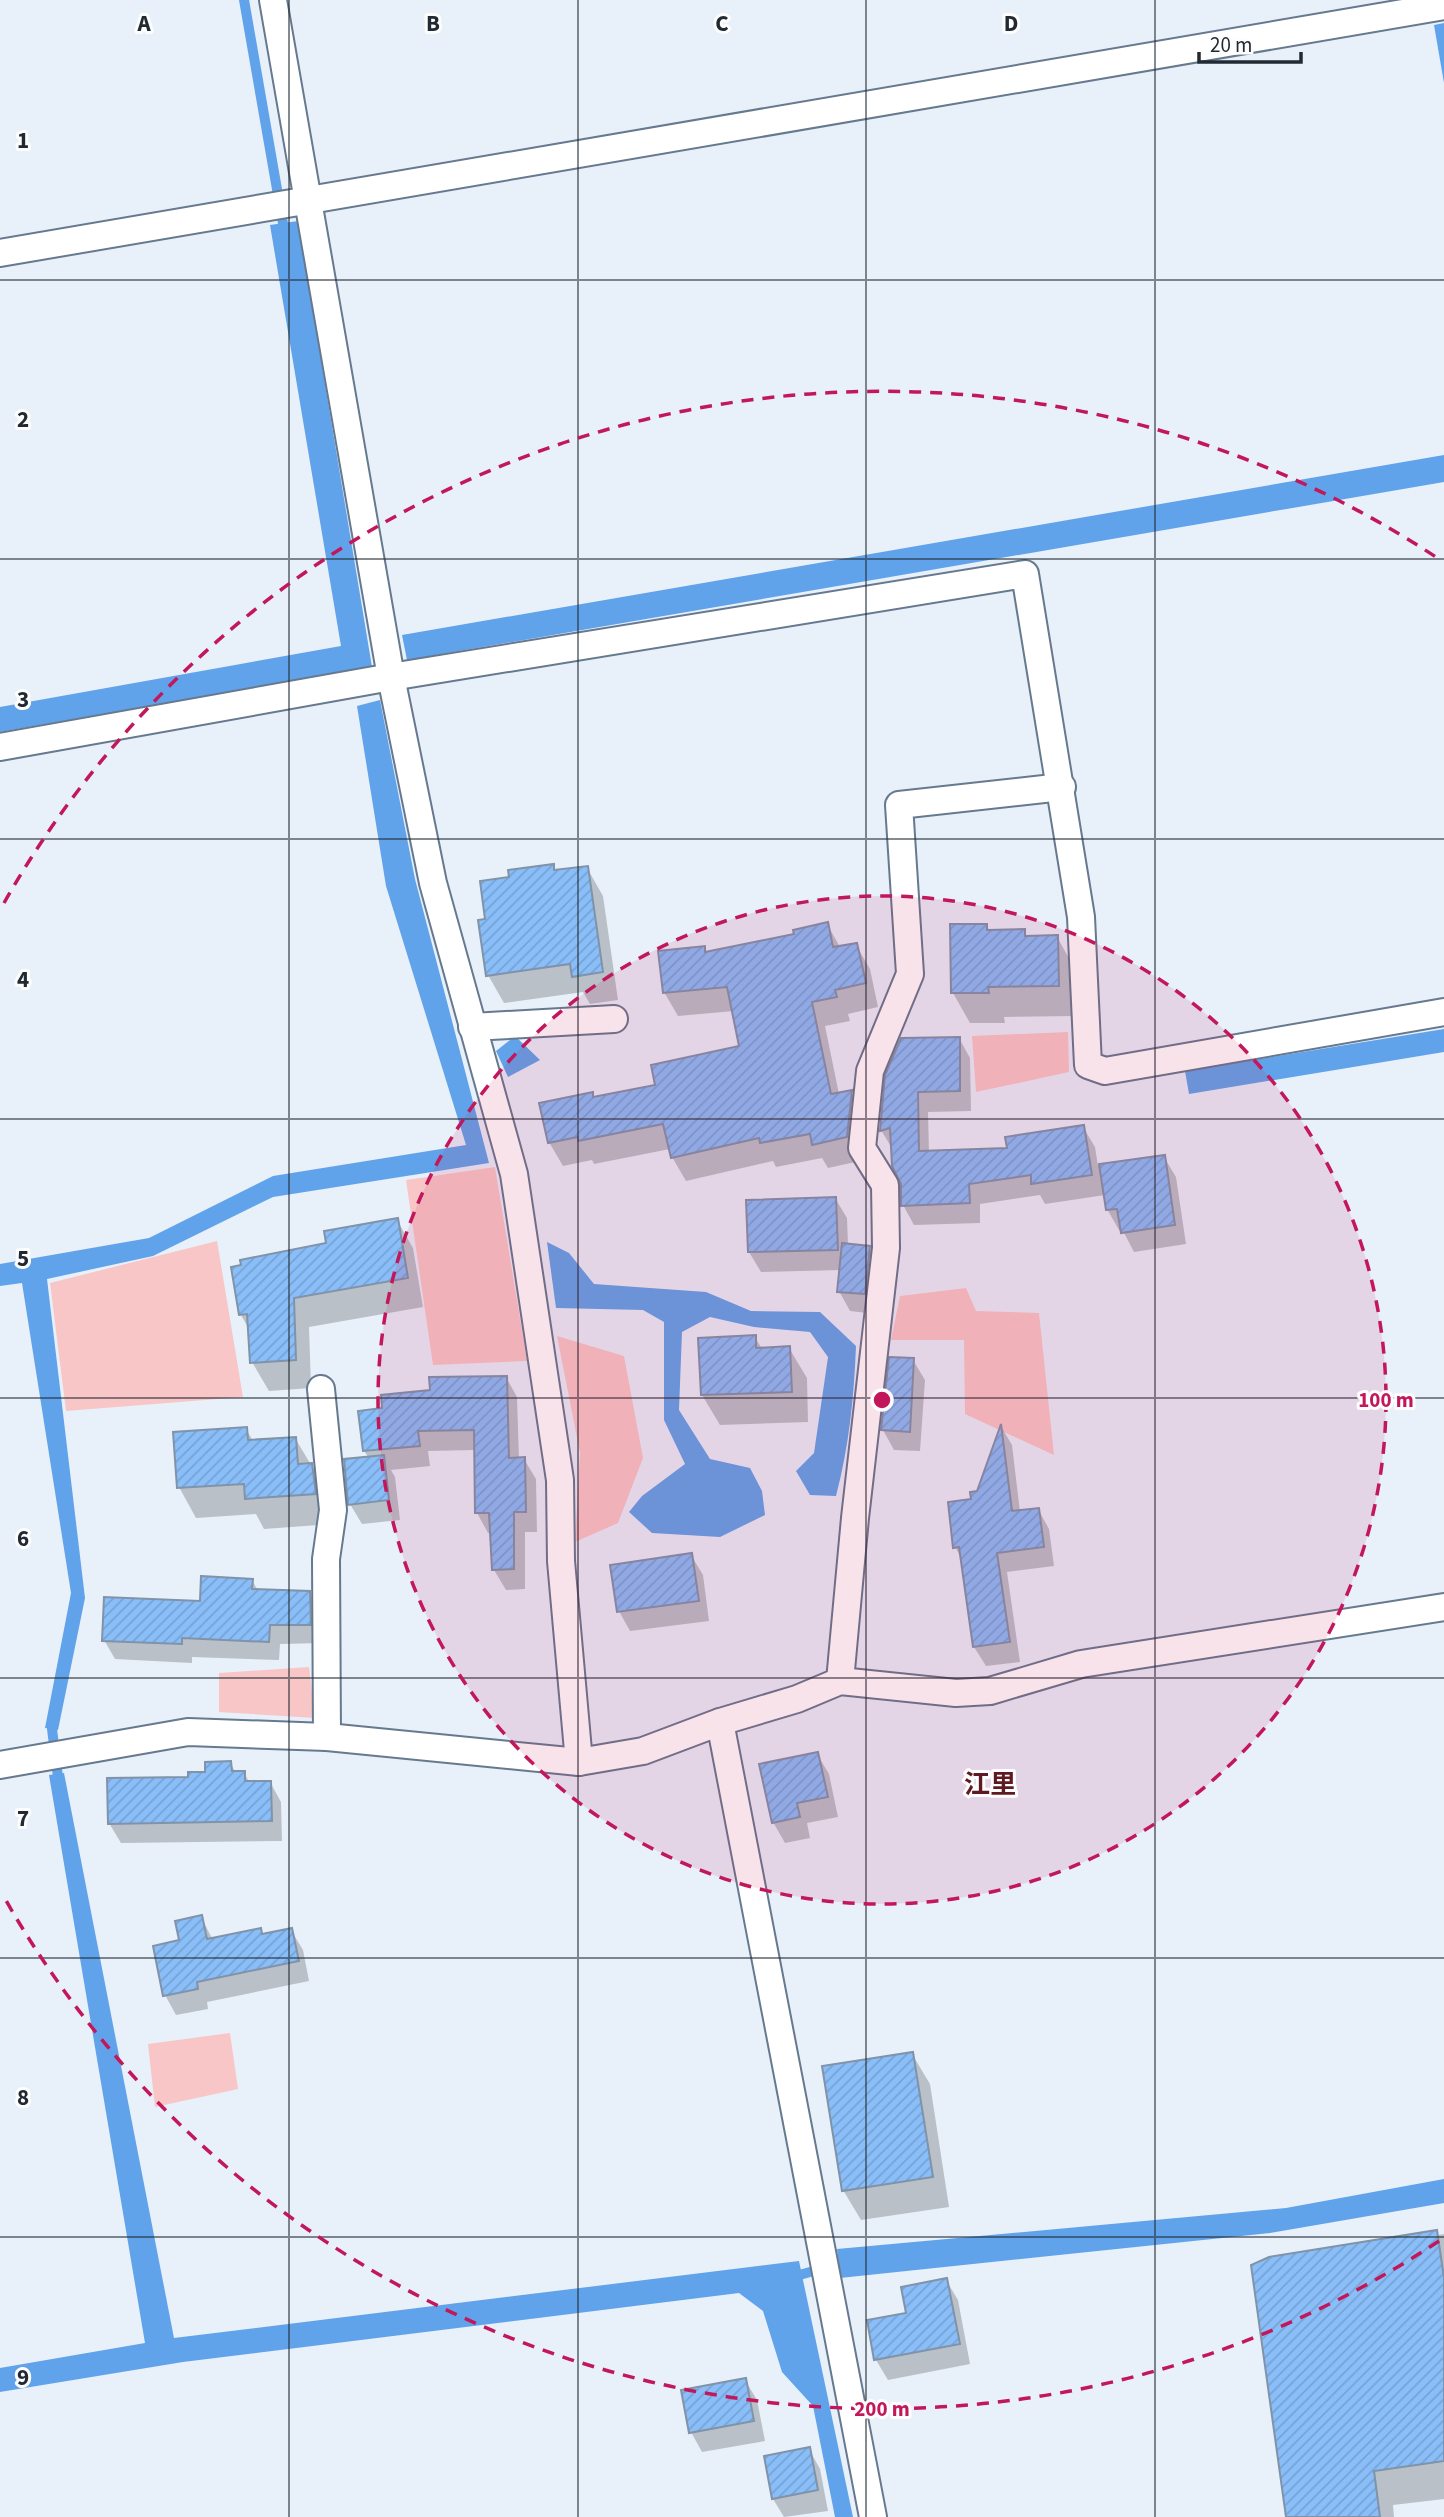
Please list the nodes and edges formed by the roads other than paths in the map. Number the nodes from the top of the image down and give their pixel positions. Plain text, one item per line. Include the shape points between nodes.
1 (273, 0) edge
2 (1435, 8) edge
3 (307, 199) junction
4 (0, 253) edge
5 (385, 679) junction
6 (0, 747) edge
7 (1062, 787) junction
8 (1444, 1012) edge
9 (614, 1019) dead end
10 (472, 1027) junction
11 (321, 1389) dead end
12 (1444, 1607) edge
13 (840, 1681) junction
14 (720, 1722) junction
15 (327, 1737) junction
16 (579, 1762) junction
17 (0, 1765) edge
18 (873, 2517) edge

1 - 3 street
2 - 3 street
3 - 4 street
3 - 5 street
5 - 6 street
5 - 7 street via 1025,575
5 - 10 street
7 - 8 street via 1081,917 1088,1065 1105,1071
7 - 13 street via 899,805 910,974 870,1071 862,1148 885,1185 886,1248
9 - 10 street
10 - 16 street via 514,1174 543,1357 560,1480 561,1561
11 - 15 street via 333,1510 326,1559
12 - 13 street via 1081,1664 990,1691 956,1693
13 - 14 street
14 - 16 street via 643,1752
14 - 18 street
15 - 16 street
15 - 17 street via 188,1732

